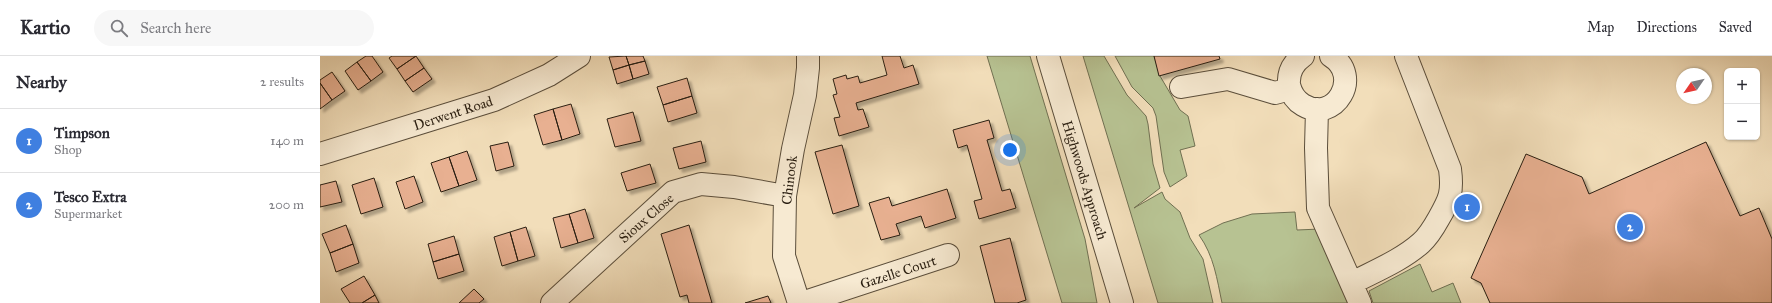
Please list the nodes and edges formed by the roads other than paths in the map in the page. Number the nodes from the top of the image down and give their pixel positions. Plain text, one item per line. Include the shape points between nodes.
1 (579, 56) edge
2 (808, 56) edge
3 (1048, 56) edge
4 (1406, 56) edge
5 (1292, 57) edge
6 (1335, 57) edge
7 (1290, 85) junction
8 (1181, 87) dead end
9 (1317, 109) junction
10 (320, 154) edge
11 (785, 196) junction
12 (948, 255) dead end
13 (1352, 283) junction
14 (552, 303) edge
15 (800, 303) edge
16 (1122, 303) edge
17 (1360, 303) edge

1 - 10 street, Derwent Road via 550,75 494,100
2 - 11 street, Chinook via 805,95
3 - 16 street, Highwoods Approach
4 - 13 street via 1450,170 1450,200 1430,234 1421,243 1410,252
5 - 7 street
6 - 9 street via 1346,78 1345,88 1332,105
7 - 8 street via 1275,93 1228,79
7 - 9 street via 1300,103 1308,108
9 - 13 street via 1318,208
11 - 14 street, Sioux Close via 702,184 673,192
11 - 15 street, Chinook via 784,256
12 - 15 street, Gazelle Court
13 - 17 street

